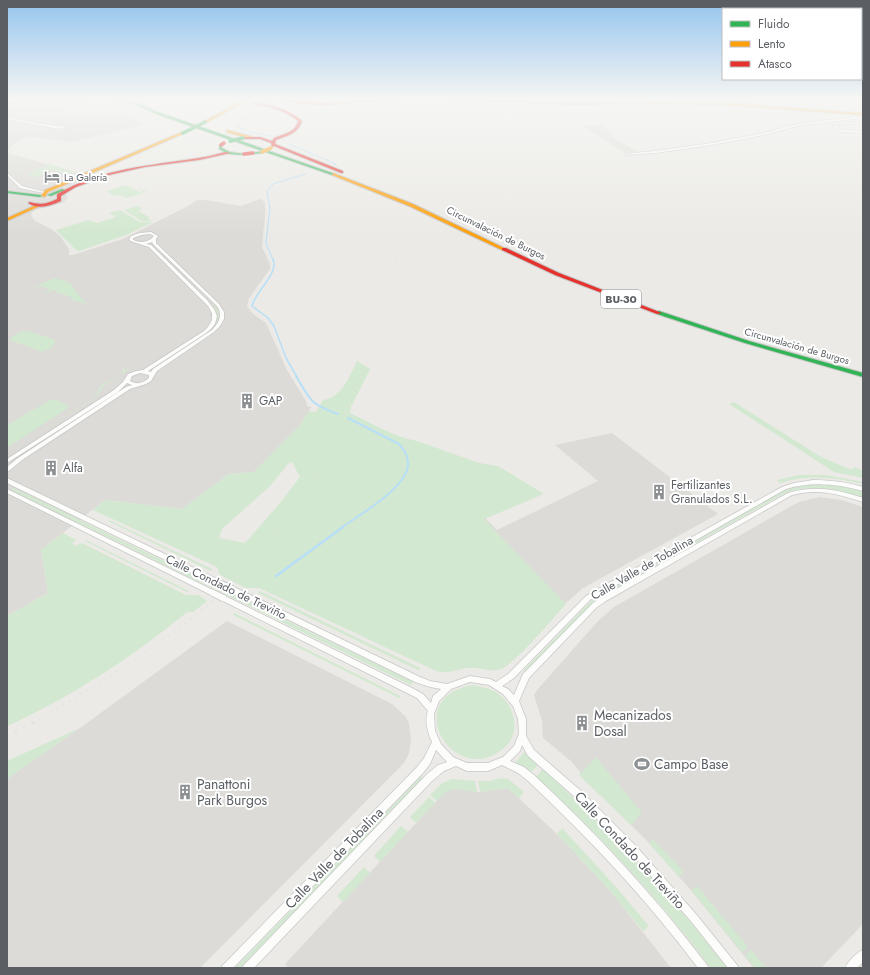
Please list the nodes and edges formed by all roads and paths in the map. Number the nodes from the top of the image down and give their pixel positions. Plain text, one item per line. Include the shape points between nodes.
1 (155, 144) edge
2 (222, 144) edge
3 (228, 144) edge
4 (247, 144) edge
5 (250, 144) edge
6 (708, 144) edge
7 (273, 145) joint
8 (225, 146) junction
9 (249, 154) junction
10 (626, 154) dead end
11 (7, 174) edge
12 (7, 193) edge
13 (45, 193) junction
14 (390, 196) junction
15 (59, 197) junction
16 (407, 199) junction
17 (30, 202) junction
18 (47, 205) junction
19 (7, 217) edge
20 (7, 220) edge
21 (154, 239) junction
22 (141, 243) junction
23 (863, 368) edge
24 (145, 371) junction
25 (863, 375) edge
26 (151, 377) junction
27 (128, 379) junction
28 (139, 384) junction
29 (7, 461) edge
30 (7, 470) edge
31 (7, 480) edge
32 (863, 488) edge
33 (7, 491) edge
34 (863, 500) edge
35 (497, 685) junction
36 (448, 687) junction
37 (515, 701) junction
38 (431, 709) junction
39 (522, 736) junction
40 (435, 744) junction
41 (502, 761) junction
42 (456, 762) junction
43 (863, 955) edge
44 (226, 968) edge
45 (247, 968) edge
46 (704, 968) edge
47 (734, 968) edge
48 (850, 968) edge

1 - 13 main road, bridge
2 - 8 main road
3 - 8 main road, bridge
4 - 14 main road, Circunvalación de Burgos / BU-30
5 - 16 main road, Circunvalación de Burgos / BU-30
6 - 10 street
7 - 9 main road, bridge via 262,152
7 - 16 main road via 329,165
8 - 9 main road
8 - 13 main road via 206,156 143,164
8 - 15 main road via 194,160 117,171 81,184
9 - 14 main road via 269,156
11 - 13 street via 21,187
12 - 13 main road via 31,196
12 - 17 main road via 27,198
13 - 15 main road
13 - 17 main road
14 - 25 main road, Circunvalación de Burgos / BU-30 via 557,274 617,298 740,341
15 - 18 main road via 59,200
16 - 23 main road, Circunvalación de Burgos / BU-30 via 561,269 630,297 808,355
17 - 18 main road
17 - 19 main road via 28,206
18 - 20 main road via 32,208
21 - 22 street
21 - 22 street via 156,235 147,233 131,239
21 - 26 street via 154,243 218,305 222,313 220,322 213,331 155,370
22 - 24 street via 150,246 213,308 216,316 205,332
24 - 26 street via 150,373
24 - 27 street via 135,373
26 - 28 street
27 - 28 street via 131,384
27 - 29 street via 119,388
28 - 30 street via 128,388
31 - 36 street, Calle Condado de Treviño, bridge via 418,680
32 - 35 street, Calle Valle de Tobalina via 818,482 784,488 588,598 511,676
33 - 38 street, Calle Condado de Treviño, bridge via 411,691 420,696
34 - 37 street, Calle Valle de Tobalina via 823,490 790,494 598,603 526,676
35 - 36 street via 485,680 470,679
35 - 37 street
36 - 38 street via 435,700
37 - 39 street via 521,712
38 - 40 street via 429,723
39 - 41 street via 518,746
39 - 47 street, Calle Condado de Treviño via 531,753 632,848
40 - 42 street
40 - 44 street, Calle Valle de Tobalina via 420,770
41 - 42 street via 476,768
41 - 46 street, Calle Condado de Treviño via 528,775 599,844
42 - 45 street, Calle Valle de Tobalina via 441,768 429,778
43 - 48 street

